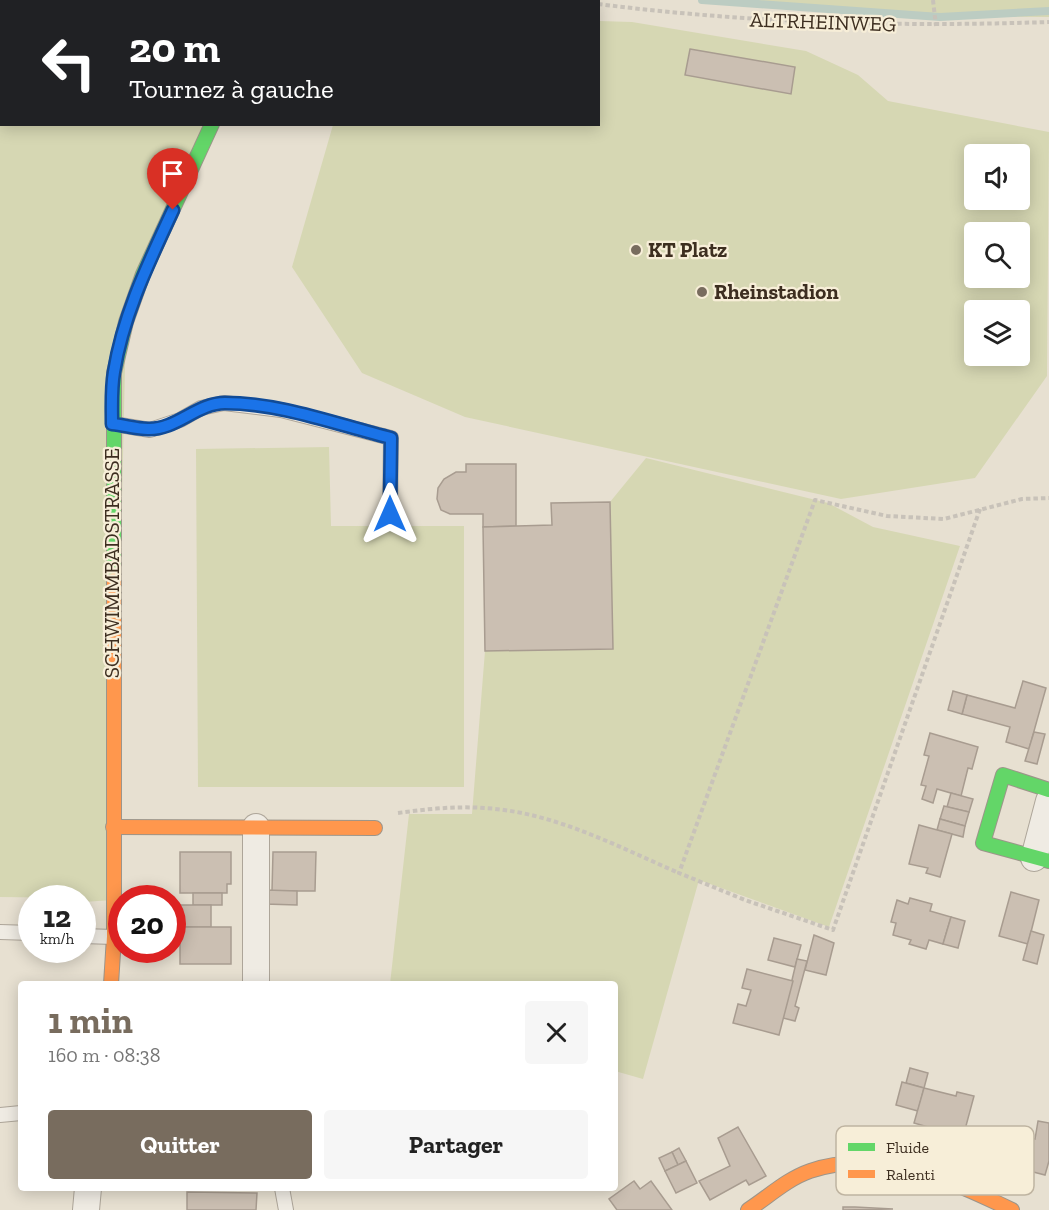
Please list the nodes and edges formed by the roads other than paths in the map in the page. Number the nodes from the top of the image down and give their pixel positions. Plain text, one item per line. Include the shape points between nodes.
1 (211, 126) edge
2 (112, 424) junction
3 (390, 514) dead end
4 (1049, 790) edge
5 (1049, 801) edge
6 (113, 827) junction
7 (256, 827) junction
8 (375, 828) road end
9 (1042, 860) edge
10 (114, 885) edge
11 (0, 932) edge
12 (18, 933) edge
13 (112, 963) edge
14 (111, 981) edge
15 (256, 981) edge
16 (18, 1113) edge
17 (0, 1115) edge
18 (836, 1165) edge
19 (88, 1191) edge
20 (283, 1191) edge
21 (979, 1195) edge
22 (86, 1210) edge
23 (286, 1210) edge
24 (748, 1210) edge
25 (1012, 1210) edge

1 - 2 street, SCHWIMMBADSTRASSE via 143,274 126,322 114,373
2 - 3 lane via 150,430 201,408 224,403 281,410 391,438
2 - 6 street, SCHWIMMBADSTRASSE
4 - 9 street via 1003,775 983,843
5 - 9 street
6 - 7 street
6 - 10 street, SCHWIMMBADSTRASSE
7 - 8 street
7 - 15 street
11 - 12 lane
13 - 14 street, SCHWIMMBADSTRASSE
16 - 17 lane
18 - 24 street via 811,1171
19 - 22 street
20 - 23 lane
21 - 25 street

